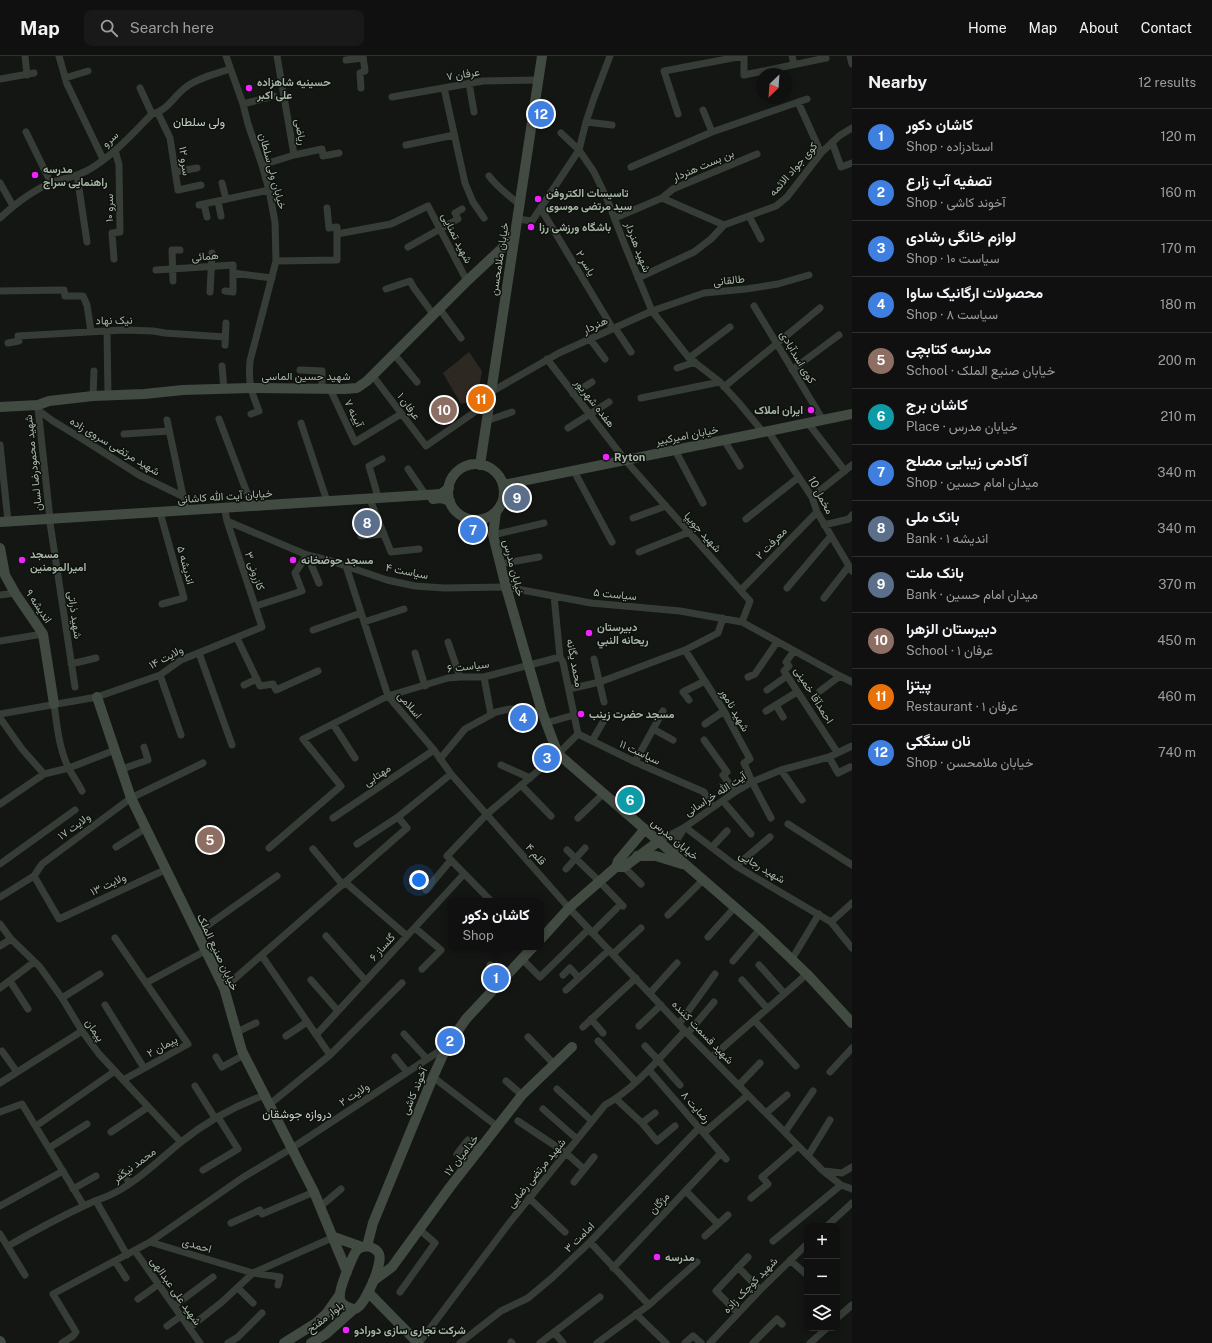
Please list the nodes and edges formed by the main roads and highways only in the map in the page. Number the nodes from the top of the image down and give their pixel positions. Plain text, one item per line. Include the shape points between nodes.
1 (542, 56) edge
2 (514, 237) junction
3 (0, 407) edge
4 (852, 414) edge
5 (480, 465) junction
6 (503, 485) junction
7 (449, 488) junction
8 (374, 500) junction
9 (450, 502) junction
10 (496, 512) junction
11 (481, 520) junction
12 (50, 521) junction
13 (3, 523) edge
14 (493, 535) junction
15 (0, 548) edge
16 (2, 570) edge
17 (97, 697) road end
18 (54, 704) road end
19 (645, 829) junction
20 (659, 841) junction
21 (637, 856) junction
22 (688, 866) junction
23 (620, 867) junction
24 (544, 936) edge
25 (530, 950) edge
26 (852, 1023) edge
27 (572, 1047) dead end
28 (373, 1223) junction
29 (334, 1237) junction
30 (364, 1246) junction
31 (379, 1255) junction
32 (348, 1272) junction
33 (373, 1281) junction
34 (368, 1292) junction
35 (340, 1294) junction
36 (354, 1309) junction
37 (284, 1343) edge
38 (313, 1343) edge
39 (419, 1343) edge

1 - 2 main road, خیابان ملامحسن
2 - 3 main road, شهید حسین الماسی via 436,311 373,376 357,388 183,390 49,401 38,408
2 - 5 main road, خیابان ملامحسن
4 - 6 main road, خیابان امیرکبیر
5 - 6 main road via 492,469
5 - 7 main road via 464,467 457,472
6 - 10 main road via 503,499
7 - 8 main road, خیابان آیت الله کاشانی via 441,494
7 - 9 main road
8 - 9 main road, خیابان آیت الله کاشانی via 441,498
8 - 12 main road, خیابان آیت الله کاشانی via 161,516
8 - 12 main road, خیابان آیت الله کاشانی via 186,510
9 - 11 main road via 460,514
10 - 11 main road
10 - 14 main road
11 - 14 main road
12 - 13 main road, خیابان آیت الله کاشانی
14 - 19 main road, خیابان مدرس via 528,666 558,754
15 - 16 main road, اندیشه ۹
16 - 18 main road, اندیشه ۹ via 43,634
17 - 29 main road, خیابان صنیع الملک via 131,798 224,988 244,1055 321,1206
19 - 20 main road, خیابان مدرس
19 - 23 main road via 618,860
20 - 21 main road
20 - 22 main road, خیابان مدرس
21 - 22 main road via 656,856
21 - 23 main road
22 - 26 main road, خیابان مدرس via 792,959
23 - 24 main road via 599,881 569,908
25 - 28 main road, آخوند کاشی via 466,1019 447,1046
27 - 33 main road, خدامیان ۱۷ via 522,1095 392,1267
28 - 30 main road, آخوند کاشی
28 - 31 main road
29 - 30 main road
29 - 32 main road, خیابان صنیع الملک
30 - 31 main road via 372,1247
30 - 32 main road, بلوار مفتح via 355,1253
31 - 33 main road, بلوار مفتح via 380,1260
32 - 35 main road, بلوار مفتح
33 - 34 main road, بلوار مفتح
34 - 36 main road, بلوار مفتح via 362,1303
34 - 39 main road
35 - 36 main road via 342,1304
35 - 37 main road, بلوار مفتح via 316,1323
36 - 38 main road, بلوار مفتح

